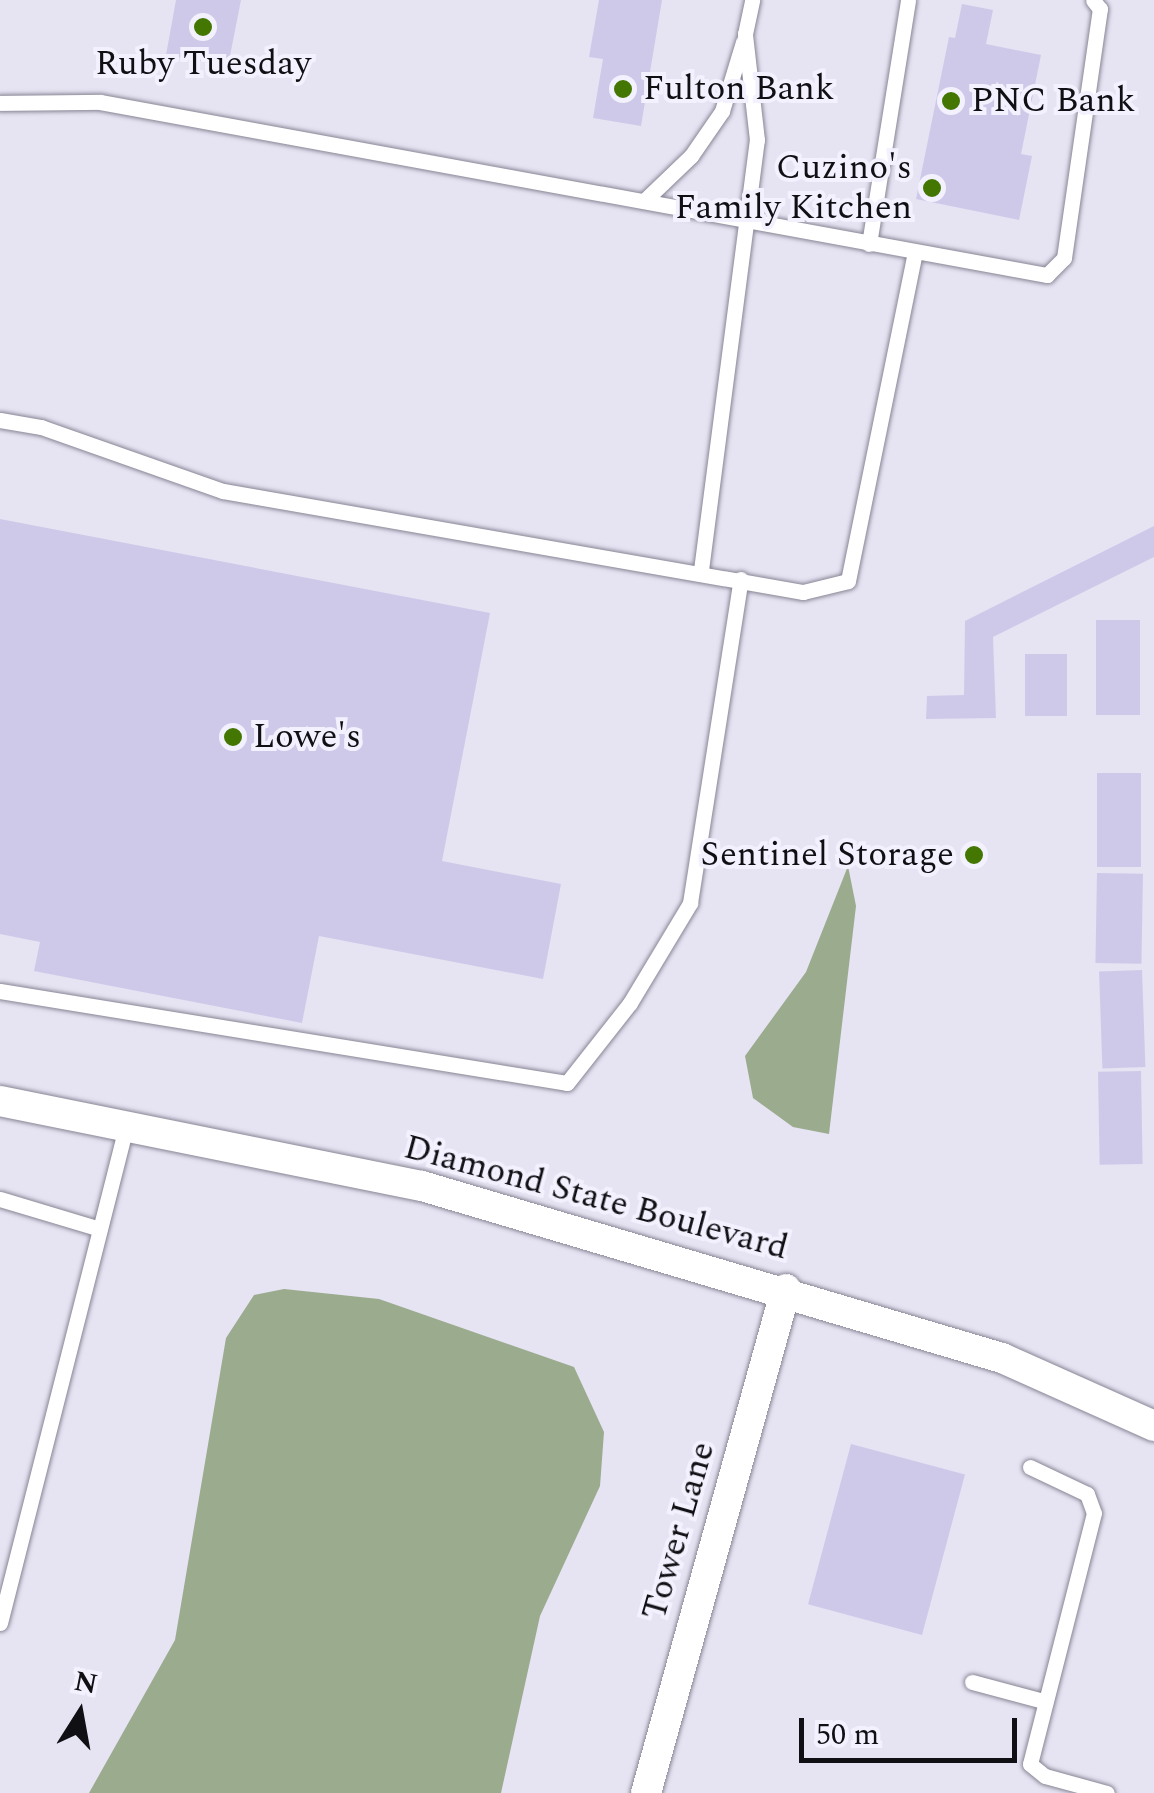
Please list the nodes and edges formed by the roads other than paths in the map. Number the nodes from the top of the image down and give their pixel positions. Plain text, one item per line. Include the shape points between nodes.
1 (752, 0) edge
2 (908, 0) edge
3 (1093, 0) edge
4 (746, 34) junction
5 (0, 103) edge
6 (644, 201) junction
7 (749, 221) junction
8 (869, 244) junction
9 (915, 252) junction
10 (0, 420) edge
11 (701, 570) junction
12 (742, 579) junction
13 (0, 991) edge
14 (0, 1101) edge
15 (126, 1126) junction
16 (0, 1199) edge
17 (100, 1229) junction
18 (786, 1289) junction
19 (1154, 1426) edge
20 (1030, 1467) dead end
21 (0, 1623) edge
22 (972, 1682) dead end
23 (1043, 1701) junction
24 (646, 1793) edge
25 (1107, 1793) edge

1 - 4 lane
2 - 8 lane
3 - 9 lane via 1100,9 1064,258 1047,276
4 - 6 lane via 722,111 691,156
4 - 7 lane via 757,140
5 - 6 lane via 100,102
6 - 7 lane
7 - 8 lane
7 - 11 lane
8 - 9 lane
9 - 12 lane via 848,581 802,592
10 - 11 lane via 40,427 223,491
11 - 12 lane
12 - 13 lane via 690,904 630,1003 567,1083
14 - 15 street, Diamond State Boulevard
15 - 17 lane
15 - 18 street, Diamond State Boulevard via 422,1186
16 - 17 lane
17 - 21 lane
18 - 19 street, Diamond State Boulevard via 1002,1358
18 - 24 street, Tower Lane
20 - 23 lane via 1087,1494 1094,1512
22 - 23 lane
23 - 25 lane via 1030,1764 1045,1776

